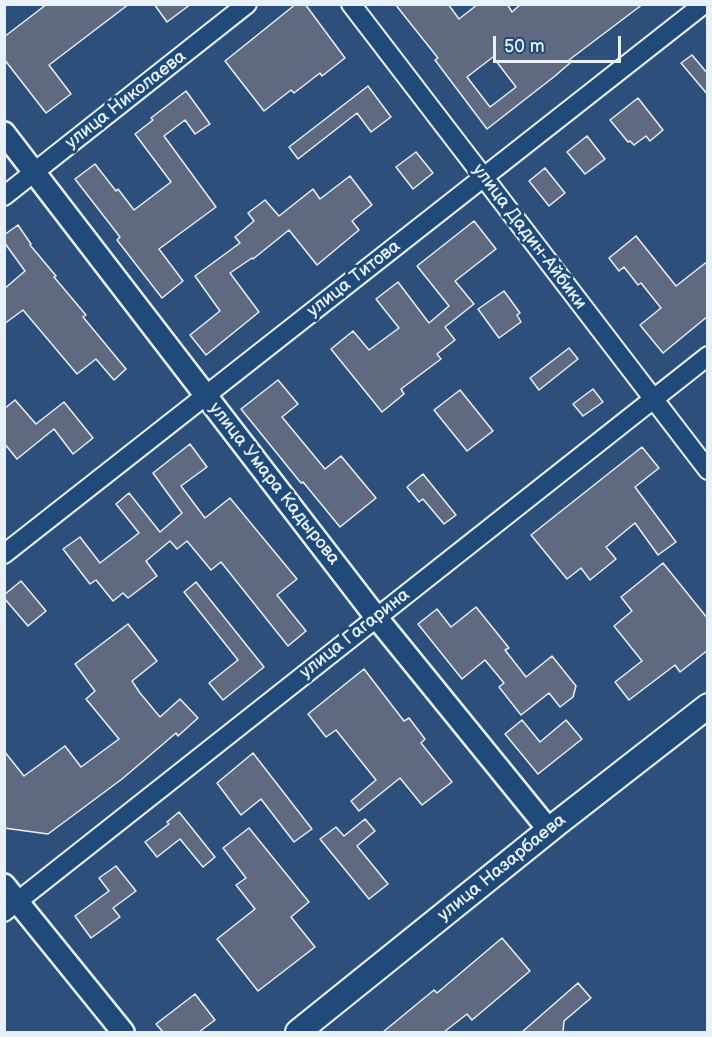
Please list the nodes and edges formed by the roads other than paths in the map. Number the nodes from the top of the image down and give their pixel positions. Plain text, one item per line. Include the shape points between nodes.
1 (247, 4) edge
2 (351, 4) edge
3 (704, 4) edge
4 (4, 133) edge
5 (35, 172) junction
6 (484, 178) junction
7 (4, 196) edge
8 (708, 356) edge
9 (205, 395) junction
10 (652, 400) junction
11 (708, 470) edge
12 (4, 554) edge
13 (376, 616) junction
14 (708, 706) edge
15 (549, 830) junction
16 (4, 885) edge
17 (11, 907) edge
18 (123, 1032) edge
19 (298, 1032) edge

1 - 5 street, улица Николаева
2 - 6 street, улица Дадин-Айбики
3 - 6 street, улица Титова
4 - 5 street, улица Умара Кадырова
5 - 7 street, улица Николаева
5 - 9 street, улица Умара Кадырова
6 - 9 street, улица Титова
6 - 10 street, улица Дадин-Айбики
8 - 10 street, улица Гагарина
9 - 12 street, улица Титова
9 - 13 street, улица Умара Кадырова
10 - 11 street, улица Дадин-Айбики
10 - 13 street, улица Гагарина
13 - 15 street, улица Умара Кадырова
13 - 17 street, улица Гагарина
14 - 15 main road, улица Назарбаева
15 - 19 main road, улица Назарбаева
16 - 17 street
17 - 18 street

